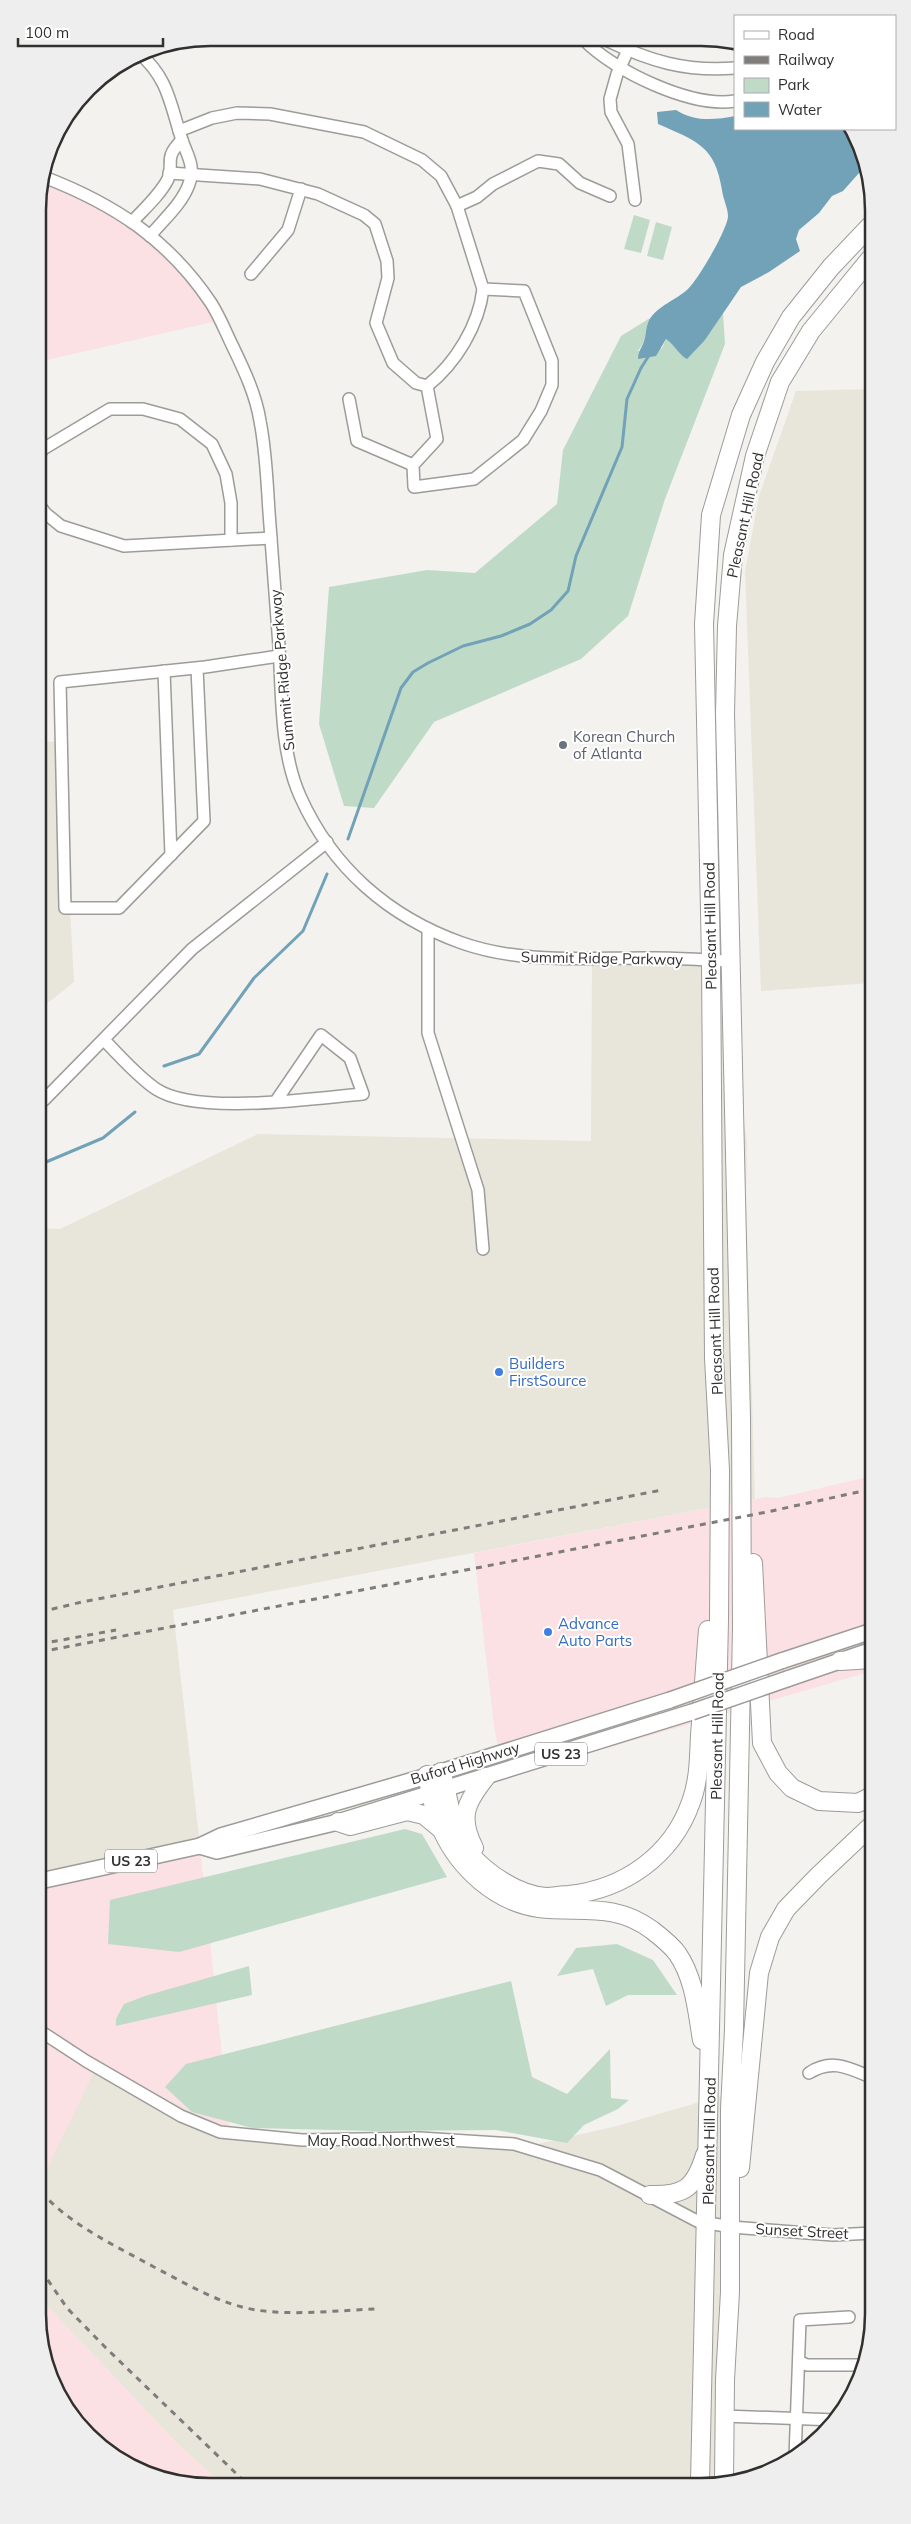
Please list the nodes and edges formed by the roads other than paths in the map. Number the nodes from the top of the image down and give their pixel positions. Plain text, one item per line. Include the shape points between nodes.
1 (590, 46) edge
2 (620, 46) edge
3 (628, 50) junction
4 (146, 60) edge
5 (620, 67) junction
6 (734, 68) edge
7 (734, 101) edge
8 (180, 136) junction
9 (169, 173) junction
10 (191, 175) junction
11 (50, 179) edge
12 (301, 189) junction
13 (610, 196) dead end
14 (635, 200) dead end
15 (457, 206) junction
16 (132, 222) junction
17 (865, 231) edge
18 (150, 236) junction
19 (865, 265) edge
20 (251, 274) dead end
21 (483, 288) junction
22 (427, 386) junction
23 (349, 399) dead end
24 (47, 448) edge
25 (412, 465) junction
26 (47, 515) edge
27 (271, 538) junction
28 (231, 540) junction
29 (279, 656) junction
30 (197, 668) junction
31 (164, 671) junction
32 (327, 842) junction
33 (171, 855) junction
34 (428, 929) junction
35 (711, 960) junction
36 (729, 961) junction
37 (104, 1040) junction
38 (47, 1097) edge
39 (276, 1101) junction
40 (483, 1249) dead end
41 (741, 1418) junction
42 (720, 1470) junction
43 (864, 1634) edge
44 (864, 1653) edge
45 (864, 1659) edge
46 (840, 1661) junction
47 (434, 1773) junction
48 (486, 1777) junction
49 (439, 1792) junction
50 (864, 1800) edge
51 (338, 1822) junction
52 (441, 1829) junction
53 (864, 1832) edge
54 (864, 1845) edge
55 (200, 1846) junction
56 (818, 1876) junction
57 (46, 1880) edge
58 (588, 1892) junction
59 (46, 2035) edge
60 (809, 2073) dead end
61 (864, 2075) edge
62 (709, 2084) junction
63 (709, 2144) junction
64 (650, 2196) junction
65 (707, 2223) junction
66 (731, 2227) junction
67 (864, 2233) edge
68 (849, 2317) dead end
69 (800, 2362) junction
70 (857, 2365) edge
71 (724, 2416) junction
72 (796, 2418) junction
73 (826, 2419) edge
74 (796, 2447) edge
75 (724, 2476) edge
76 (700, 2478) edge

1 - 5 street
2 - 3 street
3 - 5 street
3 - 6 street via 676,67
4 - 8 street via 158,72 168,91
5 - 7 street via 690,98
5 - 14 street via 610,99 610,112 628,144
8 - 9 street via 169,159
8 - 10 street via 192,164
8 - 15 street via 212,118 237,113 270,114 364,132 422,160 441,176
9 - 10 street
9 - 16 street via 159,192
10 - 12 street via 260,179
10 - 18 street via 178,204
11 - 16 street, Summit Ridge Parkway via 98,200
12 - 20 street via 288,230
12 - 22 street via 364,215 375,224 388,278 376,323 392,363 416,383
13 - 15 street via 580,183 559,164 538,161
15 - 21 street
16 - 18 street, Summit Ridge Parkway
17 - 35 highway, Pleasant Hill Road via 791,317 765,362 741,415 711,514 704,624
18 - 27 street, Summit Ridge Parkway via 186,270 212,305 247,376 260,419
19 - 36 highway, Pleasant Hill Road via 811,330 780,382 755,456 733,555 725,713
21 - 22 street via 482,303 464,342 438,377
21 - 25 street via 524,291 552,361 552,385 524,440 474,479 414,487
22 - 25 street via 437,439
23 - 25 street via 357,441
24 - 28 street via 110,409 143,409 180,419 212,444 226,474 231,503
26 - 28 street via 61,526 124,546
27 - 28 street
27 - 29 street, Summit Ridge Parkway
29 - 30 street
29 - 32 street, Summit Ridge Parkway via 288,754 299,794
30 - 31 street
30 - 33 street via 204,821
31 - 33 street
31 - 33 street via 60,682 65,908 119,908
32 - 34 street, Summit Ridge Parkway via 354,878 382,902
32 - 37 street via 192,949
34 - 35 street, Summit Ridge Parkway via 464,944 508,955 559,960
34 - 40 street via 428,1033 478,1190
35 - 36 street, Summit Ridge Parkway
35 - 42 highway, Pleasant Hill Road via 714,1358
36 - 41 highway, Pleasant Hill Road
37 - 38 street
37 - 39 street via 156,1089 171,1096 226,1105
39 - 39 street via 315,1098 363,1094 350,1058 321,1035
41 - 50 highway via 749,1484 762,1743 778,1773 792,1788 819,1801 858,1803
41 - 66 highway, Pleasant Hill Road via 742,1628 730,2110
42 - 58 highway via 698,1770 691,1802 676,1833 644,1867 623,1880
42 - 62 highway, Pleasant Hill Road
43 - 47 main road, Buford Highway / US 23, bridge via 670,1700
44 - 46 main road, Buford Highway / US 23
45 - 46 highway
46 - 48 main road, Buford Highway / US 23, bridge via 676,1718
47 - 49 highway
47 - 55 main road, Buford Highway / US 23 via 220,1836
48 - 49 main road, Buford Highway / US 23
48 - 58 highway via 468,1803 465,1816 468,1835 476,1851 498,1872 518,1882 543,1890
49 - 51 main road, Buford Highway / US 23
49 - 52 highway
49 - 58 highway via 455,1832 469,1853 494,1876 517,1889 546,1897
51 - 52 highway via 350,1826 407,1810 424,1815
51 - 55 main road, Buford Highway / US 23 via 217,1851
52 - 62 highway via 464,1865 509,1899 538,1908 599,1909 623,1914 660,1936 677,1953 690,1978
53 - 56 highway
54 - 56 highway
55 - 57 main road, Buford Highway / US 23
56 - 66 highway via 782,1916 770,1937 759,1973 737,2209
59 - 64 street, May Road Northwest via 180,2116 220,2132 302,2140 420,2138 514,2144 600,2170
60 - 61 street via 821,2065 834,2064
62 - 63 highway, Pleasant Hill Road
63 - 64 highway via 702,2164 683,2192
63 - 65 highway, Pleasant Hill Road
64 - 65 street, May Road Northwest
65 - 66 street, May Road Northwest
65 - 76 highway, Pleasant Hill Road
66 - 67 street, Sunset Street via 832,2235
66 - 71 highway, Pleasant Hill Road
68 - 69 street via 800,2320
69 - 70 street via 807,2365
69 - 72 street
71 - 72 street
71 - 75 highway, Pleasant Hill Road
72 - 73 street
72 - 74 street

